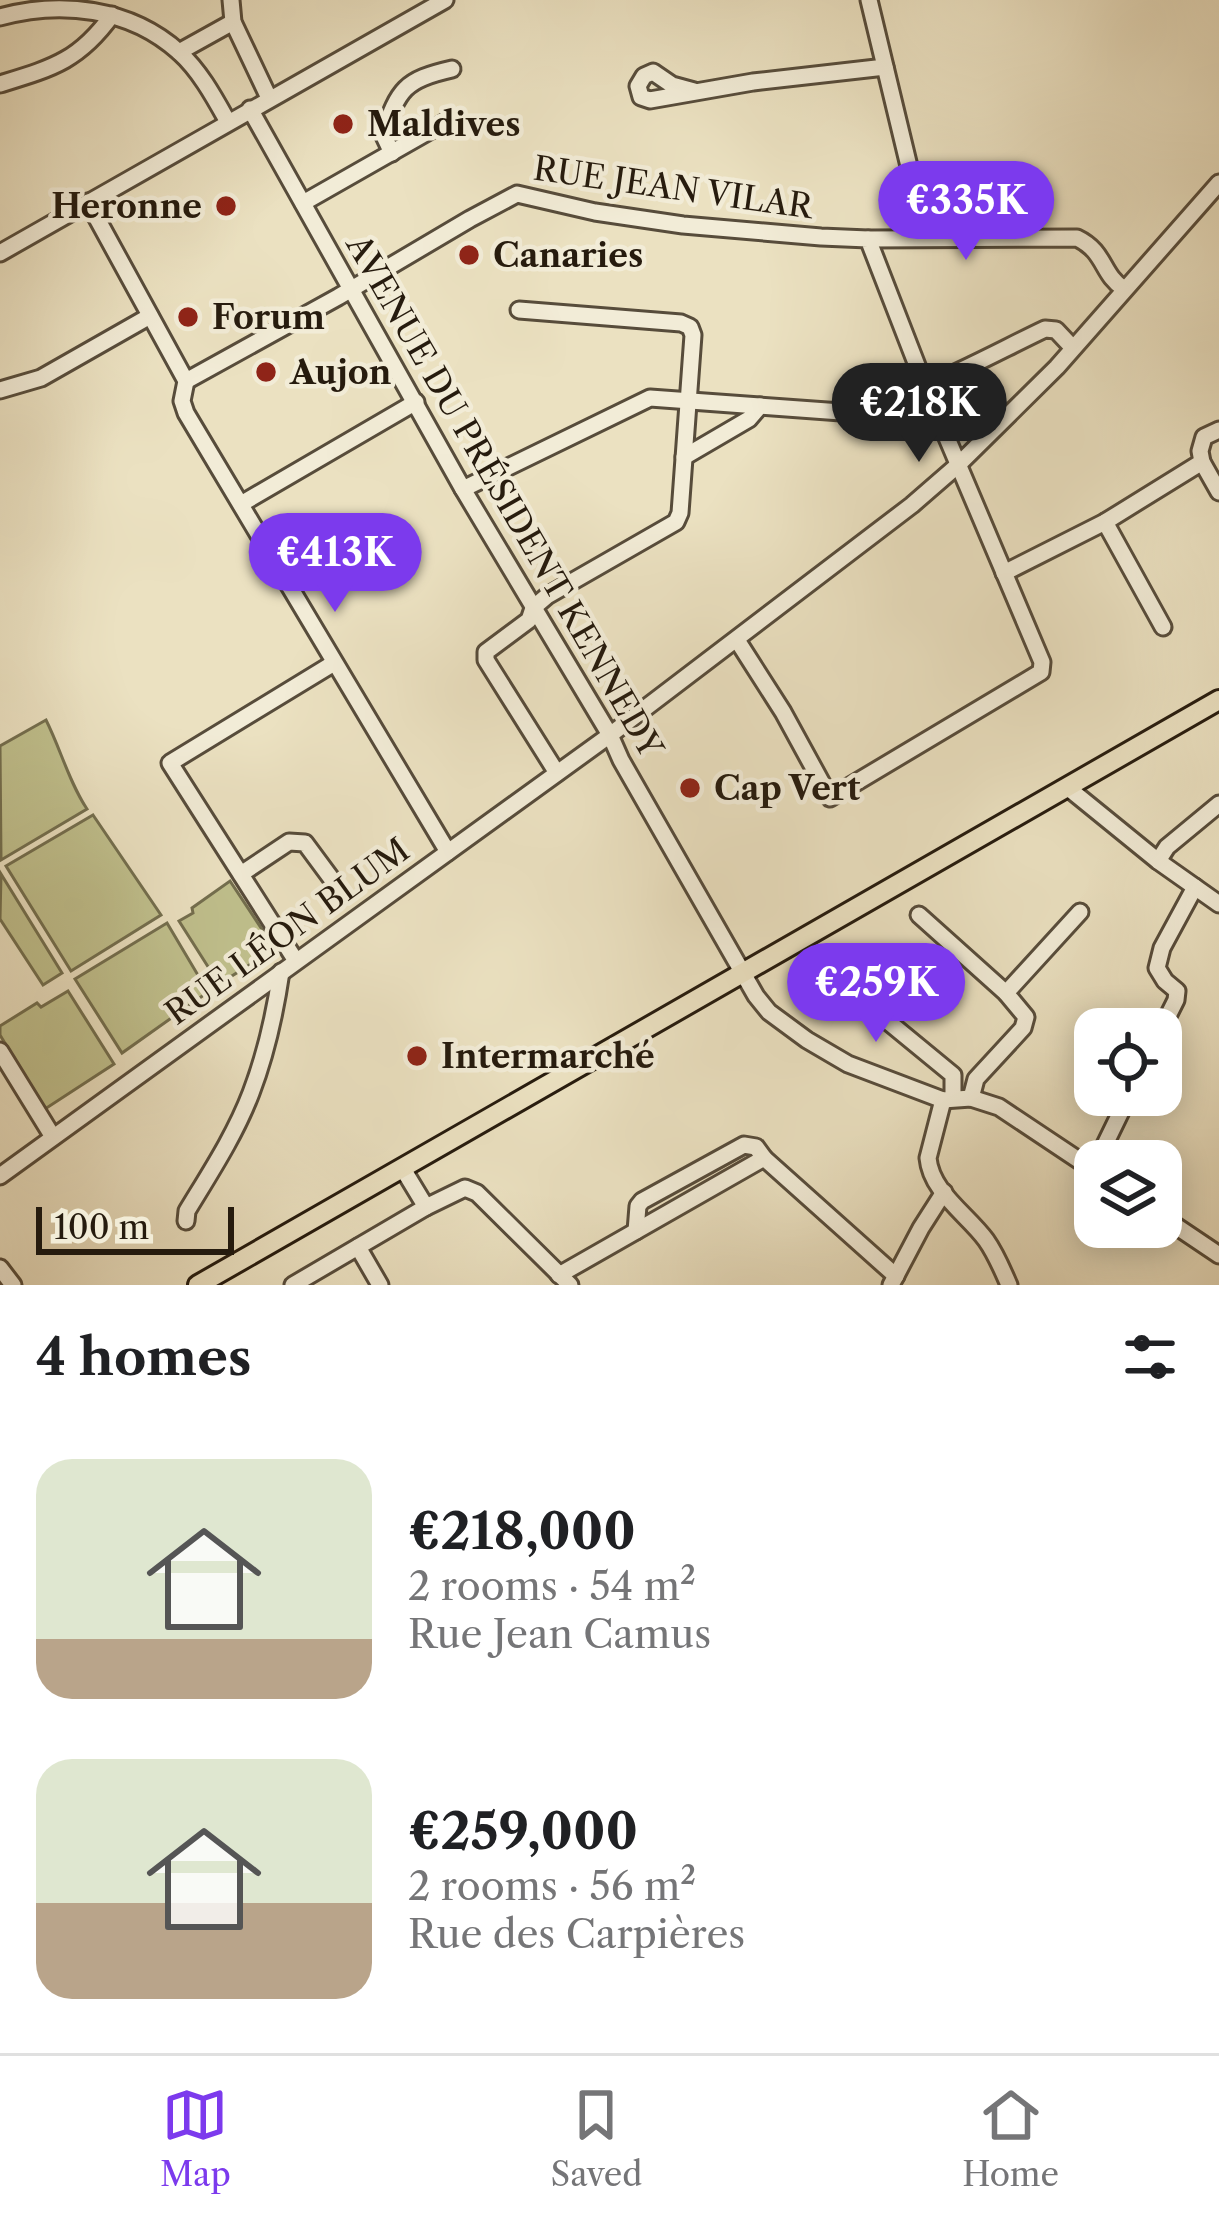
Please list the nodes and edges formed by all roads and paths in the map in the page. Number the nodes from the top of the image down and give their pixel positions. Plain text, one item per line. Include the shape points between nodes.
1 (231, 0) edge
2 (445, 0) edge
3 (869, 0) edge
4 (112, 15) junction
5 (0, 17) edge
6 (232, 22) junction
7 (179, 52) junction
8 (885, 67) junction
9 (452, 69) dead end
10 (0, 84) edge
11 (694, 92) dead end
12 (269, 98) junction
13 (250, 110) junction
14 (447, 121) dead end
15 (228, 122) junction
16 (392, 152) junction
17 (1219, 183) edge
18 (88, 202) junction
19 (303, 203) junction
20 (926, 238) junction
21 (868, 239) junction
22 (0, 253) edge
23 (352, 289) junction
24 (1124, 289) junction
25 (519, 310) dead end
26 (150, 316) junction
27 (1072, 347) junction
28 (186, 381) junction
29 (925, 386) junction
30 (0, 390) edge
31 (689, 402) junction
32 (416, 403) junction
33 (760, 406) junction
34 (1219, 430) edge
35 (684, 457) junction
36 (1202, 463) junction
37 (958, 465) junction
38 (464, 489) junction
39 (1219, 492) edge
40 (241, 504) junction
41 (1105, 522) junction
42 (1004, 573) junction
43 (533, 608) junction
44 (1163, 627) dead end
45 (737, 640) junction
46 (334, 663) junction
47 (1219, 700) edge
48 (610, 735) junction
49 (557, 773) junction
50 (1067, 787) junction
51 (1219, 804) edge
52 (448, 852) junction
53 (1158, 861) junction
54 (241, 874) junction
55 (1195, 887) junction
56 (339, 889) dead end
57 (1219, 904) edge
58 (1080, 912) dead end
59 (919, 915) dead end
60 (296, 961) junction
61 (281, 972) junction
62 (743, 974) junction
63 (835, 978) dead end
64 (1006, 993) junction
65 (1172, 1008) edge
66 (0, 1051) edge
67 (955, 1099) junction
68 (53, 1137) junction
69 (1074, 1153) edge
70 (403, 1168) junction
71 (0, 1176) edge
72 (944, 1192) junction
73 (426, 1208) junction
74 (186, 1220) dead end
75 (1182, 1230) edge
76 (358, 1247) junction
77 (1219, 1255) edge
78 (0, 1268) edge
79 (565, 1280) edge
80 (893, 1280) edge
81 (13, 1285) edge
82 (198, 1285) edge
83 (293, 1285) edge
84 (380, 1285) edge
85 (1009, 1285) edge

1 - 6 street
2 - 12 street
3 - 8 street
4 - 5 street via 83,8
4 - 7 street
4 - 10 street via 68,60
6 - 7 street
6 - 12 street
7 - 15 street
8 - 11 street
8 - 20 street
9 - 16 street via 421,76 396,97 382,134
12 - 13 street
13 - 15 street
13 - 19 street, AVENUE DU PRÉSIDENT KENNEDY
14 - 16 street
15 - 18 street
16 - 19 street
17 - 24 street, RUE LÉON BLUM
18 - 22 street
18 - 26 street
19 - 23 street, AVENUE DU PRÉSIDENT KENNEDY
20 - 21 street, RUE JEAN VILAR
20 - 24 street, RUE JEAN VILAR via 1077,238 1093,245
21 - 23 street, RUE JEAN VILAR via 683,225 517,194
21 - 29 street
23 - 28 street, RUE JEAN VILAR
23 - 32 street, AVENUE DU PRÉSIDENT KENNEDY
24 - 27 street, RUE LÉON BLUM
25 - 31 street via 681,322 693,334
26 - 28 street
26 - 30 street via 41,378
27 - 29 street via 1045,329
27 - 37 street, RUE LÉON BLUM
28 - 40 street via 186,413
29 - 33 street via 841,412
29 - 37 street
31 - 33 street
31 - 35 street
31 - 38 street via 650,398
32 - 38 street, AVENUE DU PRÉSIDENT KENNEDY
32 - 40 street
33 - 35 street
34 - 36 street via 1204,437
35 - 43 street via 676,522
36 - 39 street
36 - 41 street
37 - 42 street
37 - 45 street, RUE LÉON BLUM
38 - 43 street, AVENUE DU PRÉSIDENT KENNEDY
40 - 46 street
41 - 42 street
41 - 44 street
42 - 45 street via 1041,672 830,798
43 - 48 street, AVENUE DU PRÉSIDENT KENNEDY
43 - 49 street via 486,660
45 - 48 street, RUE LÉON BLUM
46 - 52 street
46 - 54 street via 170,763
47 - 50 main road
48 - 49 street, RUE LÉON BLUM
48 - 62 street, AVENUE DU PRÉSIDENT KENNEDY
49 - 52 street, RUE LÉON BLUM
50 - 53 street
50 - 62 main road
51 - 53 street
52 - 60 street, RUE LÉON BLUM
53 - 55 street
54 - 56 street via 289,842 305,844
54 - 60 street
55 - 57 street
55 - 65 street via 1157,968 1177,991
58 - 64 street
59 - 64 street
60 - 61 street, RUE LÉON BLUM
61 - 68 street, RUE LÉON BLUM
61 - 74 street via 252,1093
62 - 67 street, AVENUE DU PRÉSIDENT KENNEDY via 762,1005 807,1040 848,1064
62 - 70 main road
63 - 67 street via 953,1075
64 - 67 street via 1026,1017 1023,1028
66 - 68 street
67 - 69 street, AVENUE DU PRÉSIDENT KENNEDY via 1006,1111
67 - 72 street via 928,1158
68 - 71 street, RUE LÉON BLUM
70 - 73 street
70 - 82 main road
72 - 80 street
72 - 85 street via 985,1238
73 - 76 street
73 - 79 street via 472,1189
75 - 77 street
76 - 83 street
76 - 84 street
78 - 81 street
79 - 80 street via 764,1158

